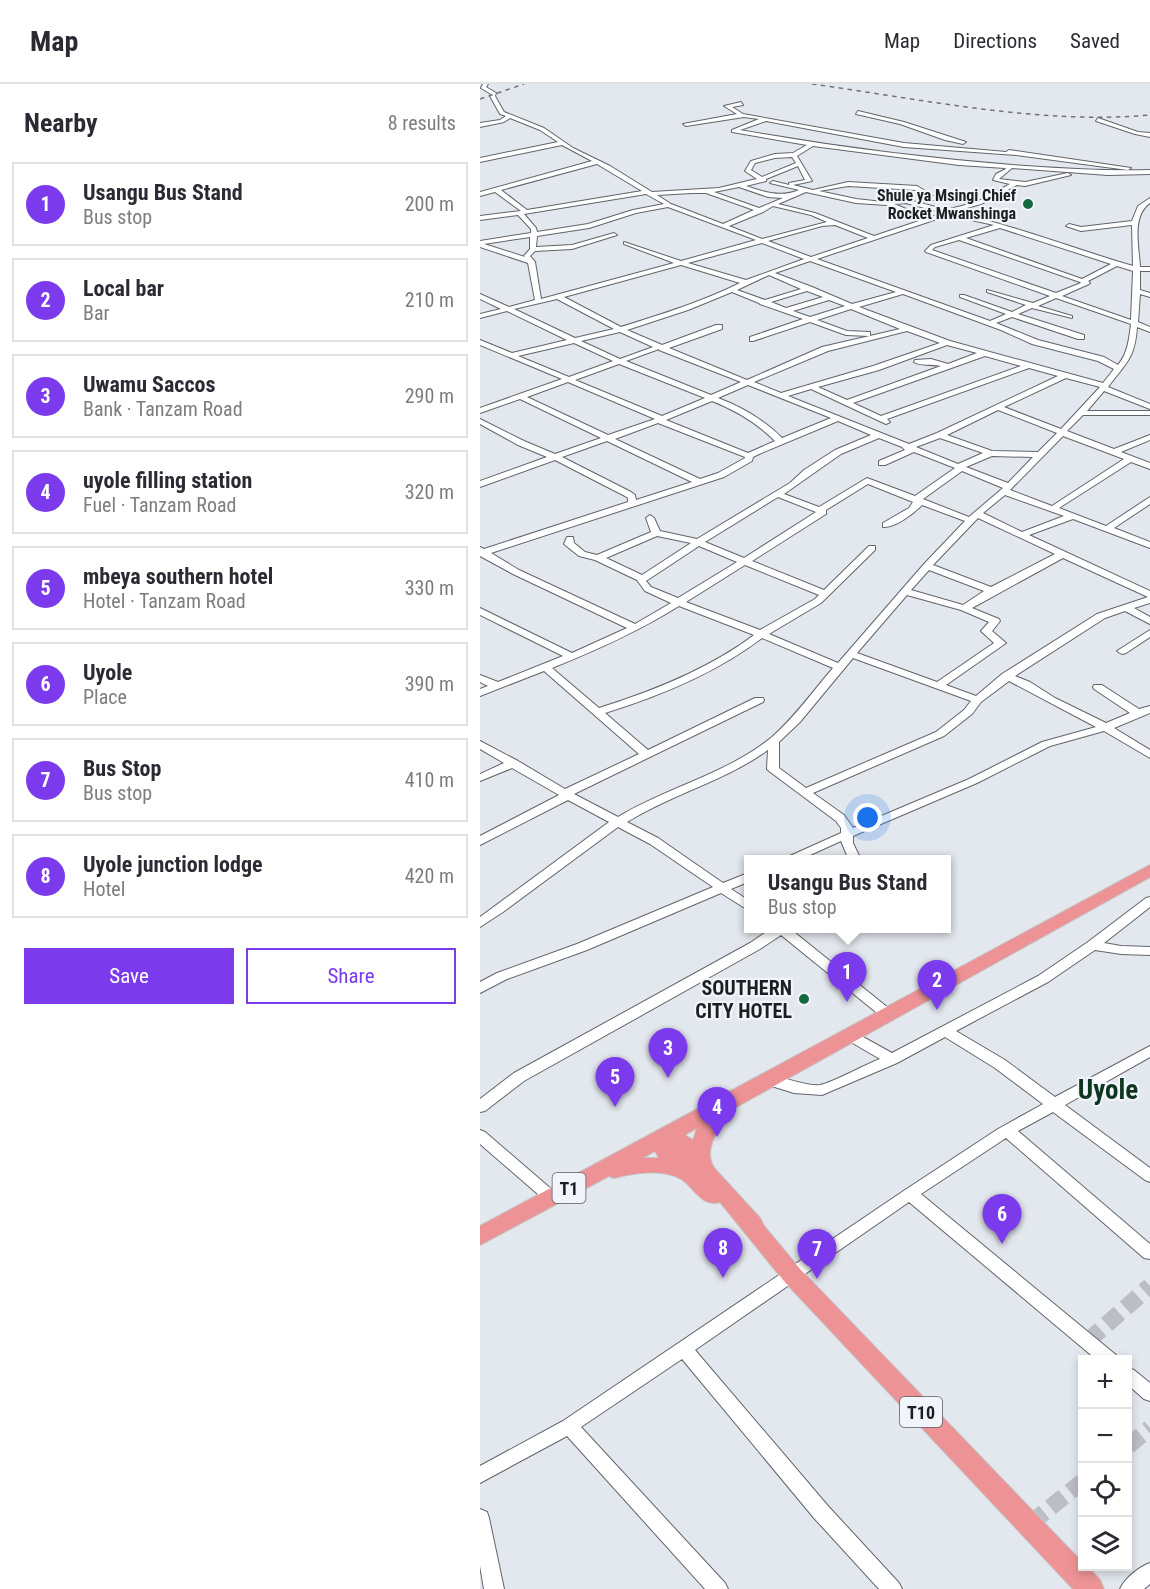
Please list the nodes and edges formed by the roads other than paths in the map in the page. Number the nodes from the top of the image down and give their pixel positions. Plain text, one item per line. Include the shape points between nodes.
1 (486, 84) edge
2 (483, 95) dead end
3 (492, 96) junction
4 (741, 104) dead end
5 (858, 112) dead end
6 (742, 115) junction
7 (508, 117) junction
8 (765, 119) junction
9 (1098, 120) dead end
10 (686, 124) dead end
11 (480, 125) edge
12 (838, 134) junction
13 (1150, 135) edge
14 (563, 143) junction
15 (811, 144) junction
16 (1004, 153) junction
17 (795, 154) junction
18 (1014, 154) junction
19 (480, 160) edge
20 (596, 162) junction
21 (752, 163) junction
22 (800, 163) junction
23 (1002, 166) junction
24 (789, 168) junction
25 (1075, 171) junction
26 (764, 180) junction
27 (773, 183) dead end
28 (1016, 183) junction
29 (740, 186) junction
30 (787, 186) junction
31 (497, 190) junction
32 (706, 191) junction
33 (809, 191) junction
34 (648, 193) junction
35 (480, 195) edge
36 (791, 197) junction
37 (1150, 200) edge
38 (915, 203) junction
39 (883, 204) junction
40 (669, 205) junction
41 (774, 205) junction
42 (761, 211) junction
43 (522, 212) junction
44 (948, 212) junction
45 (480, 218) edge
46 (928, 220) junction
47 (1135, 223) junction
48 (839, 224) junction
49 (1069, 225) dead end
50 (723, 226) junction
51 (999, 226) junction
52 (534, 233) junction
53 (614, 235) dead end
54 (873, 238) junction
55 (959, 238) junction
56 (762, 241) junction
57 (626, 243) dead end
58 (480, 244) edge
59 (533, 249) junction
60 (810, 260) junction
61 (532, 262) junction
62 (682, 263) junction
63 (1119, 263) junction
64 (1136, 264) junction
65 (1150, 269) edge
66 (770, 273) junction
67 (1082, 281) junction
68 (745, 282) junction
69 (810, 288) junction
70 (732, 291) junction
71 (989, 291) dead end
72 (1136, 291) junction
73 (904, 292) junction
74 (480, 296) edge
75 (558, 296) junction
76 (962, 296) dead end
77 (1055, 296) junction
78 (1150, 296) edge
79 (831, 297) junction
80 (538, 300) junction
81 (762, 303) junction
82 (1031, 306) junction
83 (851, 307) junction
84 (508, 308) junction
85 (784, 311) junction
86 (1012, 314) junction
87 (480, 316) edge
88 (1070, 317) dead end
89 (808, 320) junction
90 (990, 323) junction
91 (1134, 323) junction
92 (719, 327) dead end
93 (622, 329) junction
94 (907, 329) junction
95 (1150, 330) edge
96 (888, 334) junction
97 (1081, 337) dead end
98 (753, 339) dead end
99 (571, 340) junction
100 (480, 342) edge
101 (947, 343) junction
102 (660, 347) junction
103 (985, 353) junction
104 (511, 355) junction
105 (619, 362) junction
106 (918, 363) dead end
107 (1030, 365) junction
108 (950, 367) junction
109 (1119, 369) junction
110 (1065, 375) junction
111 (571, 380) junction
112 (747, 383) junction
113 (810, 386) junction
114 (1105, 387) junction
115 (779, 396) junction
116 (521, 397) junction
117 (714, 398) junction
118 (847, 403) junction
119 (996, 407) junction
120 (1150, 407) edge
121 (480, 411) edge
122 (1079, 413) junction
123 (1150, 413) edge
124 (660, 419) junction
125 (836, 419) junction
126 (881, 419) junction
127 (480, 421) edge
128 (865, 430) junction
129 (1060, 433) junction
130 (878, 435) junction
131 (940, 435) junction
132 (1150, 437) edge
133 (611, 438) junction
134 (780, 441) junction
135 (909, 449) junction
136 (991, 453) junction
137 (1112, 453) junction
138 (1039, 455) junction
139 (749, 456) junction
140 (557, 458) junction
141 (1129, 459) junction
142 (882, 463) dead end
143 (1150, 466) edge
144 (959, 468) junction
145 (697, 481) junction
146 (480, 484) edge
147 (1007, 489) junction
148 (777, 494) junction
149 (917, 499) junction
150 (1150, 500) edge
151 (632, 503) junction
152 (1054, 508) junction
153 (821, 510) junction
154 (1074, 516) junction
155 (650, 518) dead end
156 (975, 518) junction
157 (886, 525) dead end
158 (1107, 529) junction
159 (656, 533) junction
160 (1021, 535) junction
161 (570, 539) dead end
162 (698, 543) junction
163 (1150, 545) edge
164 (872, 548) dead end
165 (481, 551) edge
166 (1061, 555) junction
167 (598, 558) junction
168 (745, 560) junction
169 (927, 566) junction
170 (641, 578) junction
171 (905, 591) junction
172 (992, 591) junction
173 (826, 594) junction
174 (1150, 595) edge
175 (1150, 600) edge
176 (678, 602) junction
177 (964, 608) junction
178 (1126, 608) junction
179 (480, 611) edge
180 (1150, 621) edge
181 (635, 628) junction
182 (1150, 633) edge
183 (761, 634) junction
184 (1122, 651) dead end
185 (851, 654) junction
186 (571, 656) junction
187 (545, 667) junction
188 (839, 668) junction
189 (1006, 676) junction
190 (480, 678) edge
191 (939, 685) junction
192 (496, 686) junction
193 (1098, 687) dead end
194 (480, 693) edge
195 (759, 700) dead end
196 (977, 700) junction
197 (1144, 711) edge
198 (598, 712) junction
199 (1104, 728) junction
200 (774, 742) junction
201 (480, 744) edge
202 (647, 754) junction
203 (1150, 755) edge
204 (514, 763) junction
205 (480, 778) edge
206 (804, 793) junction
207 (567, 795) junction
208 (619, 822) junction
209 (848, 833) junction
210 (480, 841) edge
211 (798, 855) edge
212 (853, 855) edge
213 (1150, 870) edge
214 (744, 879) edge
215 (724, 889) junction
216 (1150, 901) edge
217 (744, 903) edge
218 (480, 923) edge
219 (775, 933) edge
220 (786, 933) edge
221 (1093, 945) junction
222 (1150, 951) edge
223 (480, 988) edge
224 (887, 1014) junction
225 (944, 1030) junction
226 (849, 1035) junction
227 (1150, 1051) edge
228 (892, 1059) junction
229 (770, 1080) junction
230 (728, 1103) junction
231 (1055, 1105) junction
232 (480, 1107) edge
233 (1008, 1131) junction
234 (480, 1136) edge
235 (663, 1137) junction
236 (696, 1170) junction
237 (594, 1175) junction
238 (1150, 1176) edge
239 (910, 1194) junction
240 (552, 1198) junction
241 (480, 1236) edge
242 (1150, 1253) edge
243 (792, 1275) junction
244 (683, 1348) junction
245 (1105, 1355) edge
246 (1132, 1378) edge
247 (1150, 1394) edge
248 (569, 1426) junction
249 (480, 1475) edge
250 (480, 1518) edge
251 (1150, 1572) edge
252 (494, 1589) edge
253 (718, 1589) edge
254 (892, 1589) edge
255 (1091, 1589) edge
256 (1130, 1589) edge

1 - 3 street via 483,87
2 - 3 street
3 - 7 street
4 - 6 street via 727,106
5 - 18 street
6 - 8 street
6 - 10 street
7 - 11 street via 502,122
7 - 14 street via 542,129
8 - 12 street
8 - 15 street via 734,131
9 - 13 street via 1132,133
12 - 15 street
12 - 16 street via 904,145
14 - 19 street
14 - 20 street
15 - 17 street
15 - 23 street
16 - 18 street
16 - 23 street
17 - 21 street
17 - 22 street
18 - 25 street via 1150,172
20 - 31 street
20 - 34 street
21 - 24 street
21 - 26 street via 748,171
22 - 24 street
22 - 30 street via 809,181
23 - 25 street
23 - 28 street via 1010,169 996,180
24 - 26 street
25 - 28 street via 1036,182
26 - 29 street
27 - 30 street
28 - 44 street via 979,203
29 - 32 street
29 - 36 street
30 - 33 street
31 - 35 street
31 - 43 street
32 - 34 street
32 - 42 street
33 - 36 street
33 - 38 street via 848,184 912,188 934,199
33 - 39 street
34 - 40 street
34 - 43 street
36 - 41 street
37 - 47 street via 1140,207
38 - 39 street
38 - 44 street
39 - 46 street
40 - 50 street
40 - 52 street via 589,226
41 - 42 street
41 - 48 street
42 - 50 street
43 - 45 street
43 - 52 street
44 - 46 street
44 - 51 street
46 - 54 street
47 - 49 street via 1081,229
47 - 64 street
48 - 54 street
48 - 56 street via 822,224
50 - 56 street
51 - 55 street
51 - 63 street
52 - 58 street
52 - 59 street
53 - 59 street via 572,247
54 - 60 street
55 - 67 street
55 - 77 street via 928,251
56 - 60 street
56 - 62 street
57 - 62 street
58 - 61 street
59 - 61 street via 526,256
60 - 66 street
60 - 73 street
61 - 80 street
62 - 68 street
62 - 75 street
63 - 64 street
63 - 67 street
64 - 65 street
64 - 72 street
66 - 68 street
66 - 69 street
67 - 77 street via 1087,283
68 - 70 street
69 - 79 street
69 - 81 street
70 - 81 street
70 - 93 street
71 - 82 street
72 - 78 street
72 - 91 street
73 - 83 street
73 - 90 street
74 - 84 street
75 - 80 street
75 - 93 street
76 - 86 street
77 - 82 street
77 - 91 street
79 - 83 street
79 - 85 street
80 - 84 street
81 - 85 street
82 - 86 street
82 - 88 street
83 - 89 street
83 - 94 street
84 - 87 street
84 - 99 street
85 - 89 street
86 - 90 street
86 - 97 street
89 - 96 street via 851,334
89 - 98 street
90 - 109 street
91 - 95 street
91 - 109 street via 1129,354
92 - 102 street
93 - 99 street
93 - 102 street
94 - 96 street
94 - 101 street
96 - 112 street via 825,349
99 - 104 street
99 - 105 street
100 - 104 street
101 - 103 street
101 - 113 street
102 - 105 street
102 - 112 street
103 - 107 street
103 - 108 street
104 - 111 street
105 - 111 street
105 - 117 street
106 - 108 street via 935,362
107 - 110 street
107 - 126 street
108 - 118 street
109 - 114 street
110 - 114 street
110 - 119 street
111 - 116 street
111 - 124 street
112 - 115 street
112 - 117 street
113 - 115 street
113 - 118 street
114 - 120 street
114 - 122 street
115 - 125 street
116 - 121 street
116 - 133 street
117 - 124 street
117 - 134 street via 759,422
118 - 126 street
119 - 129 street
119 - 131 street
122 - 123 street
122 - 129 street
124 - 133 street
124 - 139 street
125 - 128 street
125 - 134 street
126 - 128 street via 886,422
127 - 140 street
128 - 130 street
129 - 137 street
129 - 138 street
130 - 135 street
130 - 148 street via 838,452
131 - 135 street
131 - 136 street
132 - 137 street
133 - 140 street
133 - 145 street
134 - 139 street
135 - 142 street
135 - 144 street
136 - 138 street
136 - 144 street
137 - 141 street
138 - 147 street
139 - 145 street via 745,464 733,470
140 - 146 street
140 - 151 street via 632,496
141 - 143 street
141 - 152 street
144 - 147 street
144 - 149 street
145 - 151 street
147 - 152 street
147 - 156 street
148 - 153 street
148 - 162 street
149 - 153 street via 867,481
149 - 156 street
149 - 157 street via 912,510
150 - 158 street
151 - 165 street
152 - 154 street
153 - 168 street via 817,518
154 - 158 street
154 - 160 street
155 - 159 street
156 - 160 street
156 - 169 street
158 - 163 street
159 - 162 street
159 - 167 street
160 - 166 street
161 - 167 street via 575,550
162 - 168 street
162 - 170 street
164 - 173 street
165 - 181 street via 516,572
166 - 172 street
166 - 174 street
167 - 170 street
168 - 173 street
168 - 176 street
169 - 171 street
169 - 172 street
170 - 176 street via 648,589
171 - 177 street
171 - 185 street
172 - 177 street
173 - 183 street
175 - 178 street
176 - 181 street
176 - 183 street
177 - 191 street via 995,620 986,631 1001,643
178 - 180 street
178 - 189 street via 1101,616
179 - 186 street
181 - 186 street
182 - 184 street
183 - 188 street
183 - 198 street via 726,658 646,697
185 - 188 street
185 - 191 street
186 - 187 street
187 - 192 street
187 - 198 street
188 - 200 street via 801,716
189 - 196 street
189 - 199 street
190 - 192 street
191 - 196 street
192 - 194 street
193 - 197 street
195 - 202 street
196 - 206 street via 940,734
197 - 199 street
198 - 202 street
199 - 203 street
199 - 209 street via 1046,744 973,781
200 - 206 street via 773,769
200 - 208 street via 742,763 682,788
201 - 204 street
202 - 207 street
204 - 205 street
204 - 207 street
206 - 209 street via 840,818
207 - 208 street
207 - 210 street
208 - 215 street
208 - 218 street
209 - 211 street
209 - 212 street via 847,843
213 - 224 highway, T1
214 - 215 street
215 - 217 street
215 - 223 street
216 - 221 street
219 - 232 street via 519,1077
220 - 224 street
221 - 222 street
221 - 225 street via 1043,979
224 - 226 highway, T1
225 - 228 street
225 - 231 street via 1000,1064
226 - 228 street
226 - 229 highway, T1
227 - 231 street
228 - 229 street via 822,1090 794,1088
229 - 230 highway, T1
230 - 235 highway, T1
230 - 236 highway via 710,1125
231 - 233 street
231 - 238 street
233 - 239 street
233 - 242 street
234 - 240 street
235 - 236 highway, T10 via 667,1155
235 - 237 highway, T1
236 - 237 highway via 641,1164
236 - 243 highway, T10 via 736,1219 755,1231
237 - 240 highway, T1
239 - 243 street
239 - 245 street
240 - 241 highway, T1
243 - 244 street
243 - 255 highway, T10
244 - 248 street
244 - 254 street via 821,1512
246 - 247 street
248 - 249 street
248 - 253 street
250 - 252 street
251 - 256 street

